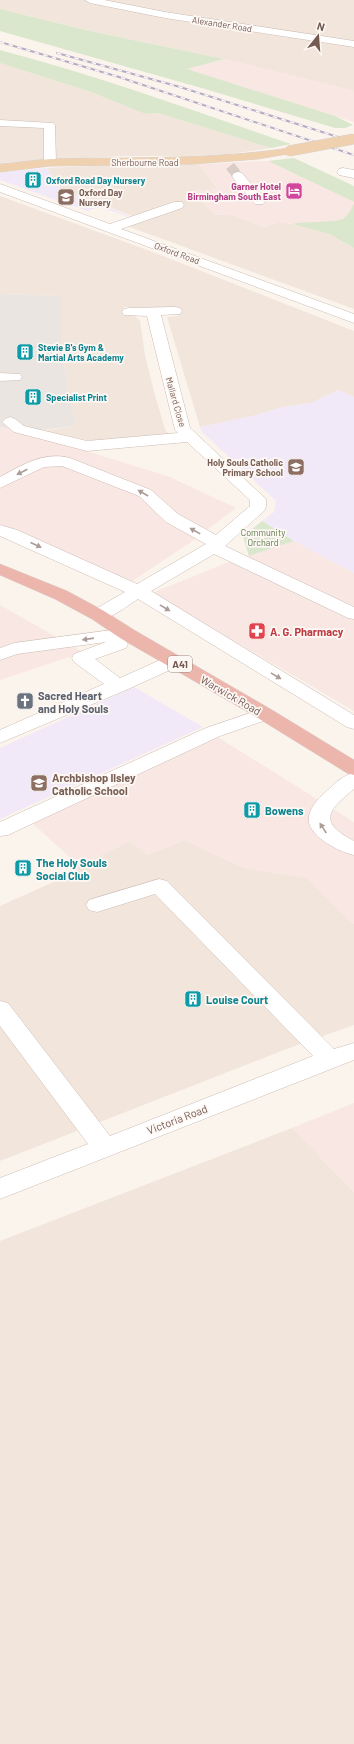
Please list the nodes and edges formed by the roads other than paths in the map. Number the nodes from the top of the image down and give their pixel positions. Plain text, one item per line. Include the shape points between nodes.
1 (90, 0) edge
2 (354, 44) edge
3 (0, 123) edge
4 (354, 139) edge
5 (50, 163) junction
6 (0, 168) edge
7 (238, 176) tunnel mouth
8 (0, 188) edge
9 (259, 201) dead end
10 (178, 205) dead end
11 (110, 228) junction
12 (175, 311) dead end
13 (129, 312) dead end
14 (153, 312) junction
15 (354, 320) edge
16 (10, 422) dead end
17 (191, 437) junction
18 (0, 483) edge
19 (0, 530) edge
20 (215, 545) junction
21 (0, 570) edge
22 (138, 591) junction
23 (354, 614) edge
24 (98, 615) junction
25 (131, 636) junction
26 (0, 654) edge
27 (174, 661) junction
28 (119, 686) junction
29 (265, 714) junction
30 (354, 723) edge
31 (0, 737) edge
32 (354, 769) edge
33 (354, 779) edge
34 (0, 830) edge
35 (354, 849) edge
36 (97, 905) dead end
37 (0, 1009) edge
38 (354, 1051) edge
39 (330, 1059) junction
40 (104, 1148) junction
41 (0, 1189) edge

1 - 2 street, Alexander Road via 165,15
3 - 5 street via 49,125
4 - 5 main road, Sherbourne Road, bridge via 227,162
5 - 6 main road, Sherbourne Road
7 - 9 street
8 - 11 street, Oxford Road
10 - 11 street
11 - 15 street, Oxford Road
12 - 14 street
13 - 14 street
14 - 17 street, Mallard Close via 183,430
16 - 17 street via 19,429 87,446
17 - 20 street, Mallard Close via 258,499 258,507 252,514
20 -> 18 street via 172,518 145,493 64,461 41,462
19 -> 22 street
20 - 22 street, Mallard Close
20 - 23 street
21 - 24 highway, Warwick Road / A41 via 61,595
22 - 24 street, Mallard Close
22 -> 30 street
24 - 25 highway, Warwick Road / A41
25 -> 26 street via 14,649
25 - 27 highway, Warwick Road / A41
25 - 28 street via 81,658
27 - 28 street
27 - 29 highway, Warwick Road / A41
28 - 31 street
29 - 32 highway, Warwick Road / A41
29 - 34 street via 213,732
35 -> 33 street via 324,832 318,820 320,810
36 - 39 street via 159,886
37 - 40 street
38 - 39 street, Victoria Road
39 - 40 street, Victoria Road
40 - 41 street, Victoria Road

